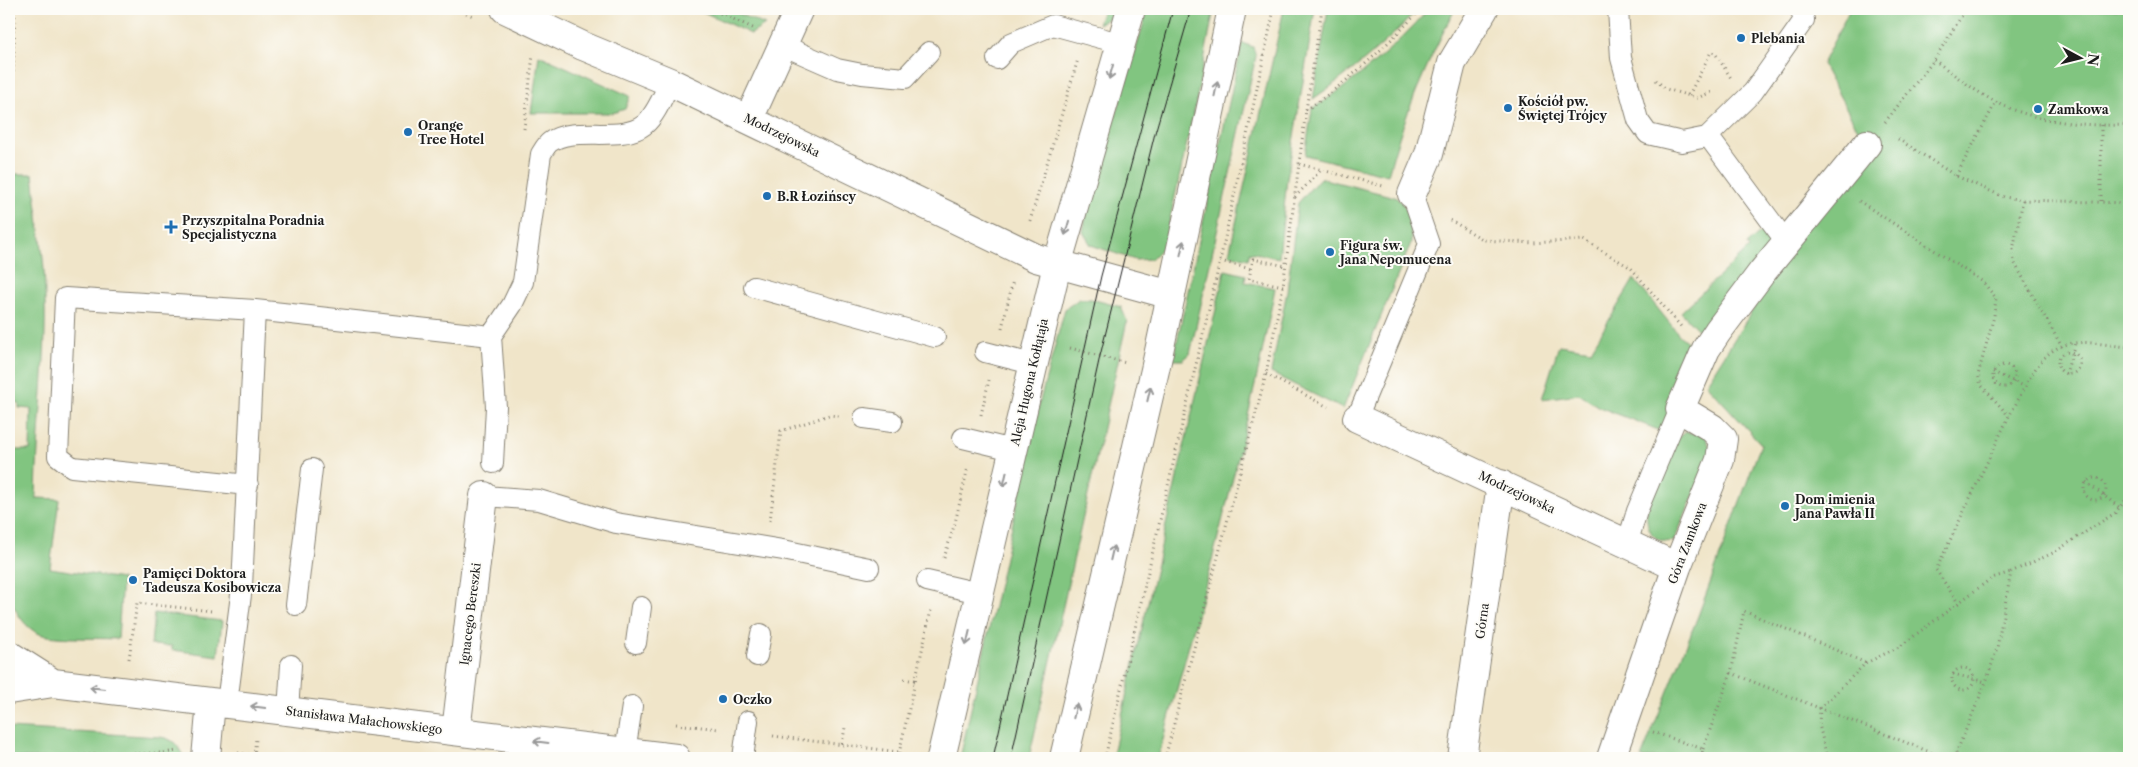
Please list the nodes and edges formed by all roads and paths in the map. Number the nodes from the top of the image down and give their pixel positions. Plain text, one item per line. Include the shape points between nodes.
1 (15, 9) edge
2 (506, 9) edge
3 (711, 9) edge
4 (799, 9) edge
5 (1131, 9) edge
6 (1232, 9) edge
7 (1274, 9) edge
8 (1322, 9) edge
9 (1421, 9) edge
10 (1484, 9) edge
11 (1618, 9) edge
12 (1800, 9) edge
13 (1966, 9) edge
14 (756, 30) dead end
15 (1086, 33) junction
16 (1119, 43) junction
17 (782, 45) junction
18 (929, 52) dead end
19 (533, 56) dead end
20 (997, 59) dead end
21 (1934, 60) junction
22 (1654, 79) dead end
23 (670, 82) junction
24 (1735, 84) dead end
25 (1716, 91) dead end
26 (1689, 96) junction
27 (1996, 102) junction
28 (527, 105) dead end
29 (1306, 110) junction
30 (749, 119) junction
31 (2129, 125) edge
32 (2101, 126) junction
33 (1708, 136) junction
34 (1898, 139) dead end
35 (1867, 144) joint
36 (1299, 164) junction
37 (1321, 170) junction
38 (1956, 176) junction
39 (1834, 184) junction
40 (1412, 194) junction
41 (1295, 198) junction
42 (2023, 200) junction
43 (2102, 202) junction
44 (2129, 203) edge
45 (1030, 219) junction
46 (1025, 220) dead end
47 (1028, 226) dead end
48 (9, 227) edge
49 (1787, 243) junction
50 (1220, 262) junction
51 (1057, 265) junction
52 (1286, 266) junction
53 (1251, 269) junction
54 (1014, 276) dead end
55 (1283, 286) junction
56 (754, 287) dead end
57 (1171, 296) junction
58 (255, 310) junction
59 (491, 336) junction
60 (935, 337) dead end
61 (1696, 340) junction
62 (2075, 343) junction
63 (2062, 347) junction
64 (2129, 347) edge
65 (1035, 352) junction
66 (990, 353) joint
67 (2072, 353) junction
68 (1155, 370) junction
69 (1993, 372) junction
70 (1266, 374) junction
71 (2066, 374) junction
72 (1193, 379) junction
73 (2013, 381) junction
74 (2024, 386) junction
75 (1330, 407) dead end
76 (1680, 409) junction
77 (2009, 416) junction
78 (864, 418) joint
79 (1357, 418) joint
80 (892, 422) dead end
81 (969, 439) junction
82 (1012, 450) junction
83 (493, 463) dead end
84 (312, 469) dead end
85 (2086, 482) junction
86 (1501, 484) junction
87 (248, 485) junction
88 (484, 496) joint
89 (2104, 496) junction
90 (2129, 496) edge
91 (2119, 507) junction
92 (769, 524) dead end
93 (1627, 544) junction
94 (1677, 567) junction
95 (868, 568) dead end
96 (2011, 572) junction
97 (932, 582) junction
98 (979, 593) junction
99 (1959, 604) junction
100 (296, 605) dead end
101 (641, 607) dead end
102 (240, 614) junction
103 (761, 634) dead end
104 (636, 643) dead end
105 (9, 655) edge
106 (758, 656) dead end
107 (128, 659) dead end
108 (1866, 663) junction
109 (291, 665) dead end
110 (1731, 673) junction
111 (1953, 674) junction
112 (904, 678) dead end
113 (1974, 680) junction
114 (915, 681) junction
115 (1986, 682) junction
116 (52, 683) junction
117 (9, 690) edge
118 (219, 703) junction
119 (632, 706) dead end
120 (1820, 708) junction
121 (288, 711) junction
122 (748, 721) dead end
123 (846, 728) dead end
124 (456, 731) junction
125 (1651, 731) dead end
126 (842, 744) dead end
127 (255, 745) dead end
128 (1703, 749) junction
129 (625, 752) junction
130 (254, 756) junction
131 (9, 757) edge
132 (37, 757) edge
133 (939, 757) edge
134 (163, 758) edge
135 (206, 758) edge
136 (241, 758) edge
137 (275, 758) edge
138 (676, 758) edge
139 (743, 758) edge
140 (898, 758) edge
141 (1064, 758) edge
142 (1105, 758) edge
143 (1165, 758) edge
144 (1462, 758) edge
145 (1611, 758) edge
146 (1701, 758) edge
147 (1827, 758) edge
148 (1945, 758) edge
149 (1954, 758) edge

1 - 48 path
2 - 23 street, Modrzejowska
3 - 14 path
4 - 17 street
5 - 16 street, Aleja Hugona Kołłątaja
57 -> 6 street
7 - 50 path
8 - 29 path
9 - 29 path via 1378,55
10 - 40 street via 1452,63 1429,154
11 - 33 lane via 1621,58 1638,120 1648,134 1682,142
12 - 33 lane via 1804,20 1752,92
13 - 21 path
15 - 16 lane
15 - 20 lane via 1053,25 1011,43
15 - 45 path
16 -> 51 street, Aleja Hugona Kołłątaja
17 - 18 lane via 837,69 905,78
17 - 30 street
19 - 28 path
21 - 27 path
21 - 35 path
22 - 26 path via 1666,89
23 - 30 street, Modrzejowska
23 - 59 lane via 652,116 643,125 632,130 565,136 550,142 541,154 523,282
24 - 26 path via 1715,53 1711,52
25 - 26 path via 1697,98
27 - 32 path via 2037,118
27 - 38 path
29 - 36 path
30 - 51 street, Modrzejowska via 1036,258
31 - 32 path
32 - 43 path
33 - 49 lane
34 - 38 path
35 - 39 street
36 - 37 path
36 - 41 path
37 - 40 path
37 - 41 path
38 - 42 path via 2004,197
39 - 49 street
39 - 77 path via 1985,284 1996,298 1978,375 1980,385
40 - 61 path via 1484,240 1533,243 1584,240 1631,268
40 - 79 lane via 1429,244
41 - 52 path
42 - 43 path
42 - 63 path via 2013,250 2014,262
43 - 44 path
45 - 46 path
45 - 47 path
49 - 61 street
50 - 53 path
50 - 72 path
51 - 57 street, Modrzejowska
51 - 65 street, Aleja Hugona Kołłątaja
52 - 53 path via 1253,259
52 - 55 path
53 - 55 path via 1249,279
54 - 65 path via 1001,330
55 - 70 path
56 - 60 lane
57 - 68 street
58 - 59 lane
58 - 87 lane
58 - 87 lane via 66,298 58,456 72,467
59 - 83 lane via 496,407
61 - 76 street
62 - 63 path
62 - 64 path
62 - 67 path
63 - 74 path via 2043,359
65 - 66 lane
65 - 68 path
65 - 82 street, Aleja Hugona Kołłątaja
66 - 81 path
67 - 71 path
67 - 71 path via 2064,354 2059,360 2059,367
67 - 71 path via 2078,356 2080,367 2076,372
68 - 72 path
141 -> 68 street
69 - 73 path
69 - 73 path via 1997,384 2007,386
69 - 73 path via 2002,364 2009,366 2015,375
70 - 75 path
70 - 143 path
72 - 142 path
73 - 74 path
74 - 77 path via 2023,394
76 - 93 lane via 1637,511
76 - 94 street, Góra Zamkowa via 1712,428 1723,439 1720,460
77 - 99 path via 1936,570
78 - 80 lane
78 - 92 path via 829,415 781,431
79 - 86 street, Modrzejowska
81 - 82 lane
81 - 97 path via 955,523
82 -> 98 street, Aleja Hugona Kołłątaja
84 - 100 lane
85 - 89 path
85 - 89 path via 2084,489 2088,498 2095,500
85 - 89 path via 2093,478 2101,480 2106,485
86 - 93 street, Modrzejowska
86 - 144 street, Górna
87 - 102 lane
88 - 95 lane via 539,500 616,523 783,550
88 - 124 street, Ignacego Bereszki
89 - 91 path
90 - 91 path
91 - 96 path via 2115,513 2053,553
93 - 94 street, Modrzejowska
94 - 145 street, Góra Zamkowa
96 - 99 path via 1992,578
96 - 115 path via 1998,648
97 - 98 lane
97 - 114 path
98 -> 133 street, Aleja Hugona Kołłątaja
99 - 108 path via 1899,647
101 - 104 lane
102 - 107 path via 136,603
102 - 118 lane
103 - 106 lane
105 - 116 street, Stanisława Małachowskiego
108 - 110 path via 1744,611
108 - 120 path
109 - 121 lane
110 - 120 path
110 - 128 path
111 - 113 path
111 - 113 path via 1965,668 1971,671
111 - 113 path via 1952,682 1960,689 1970,688
112 - 114 path
113 - 115 path
114 - 140 path
115 - 149 path
116 - 117 street, Stanisława Małachowskiego
118 -> 116 street, Stanisława Małachowskiego
121 -> 118 street, Stanisława Małachowskiego
118 - 135 street
119 - 129 lane
120 - 147 path via 1819,724
120 - 148 path
121 - 124 street, Stanisława Małachowskiego
122 - 139 lane
123 - 126 path
129 -> 124 street, Stanisława Małachowskiego
125 - 128 path
127 - 130 path
128 - 146 path
129 - 138 street, Stanisława Małachowskiego
130 - 136 path via 241,754
130 - 137 path
131 - 132 path
132 - 134 path via 163,753

